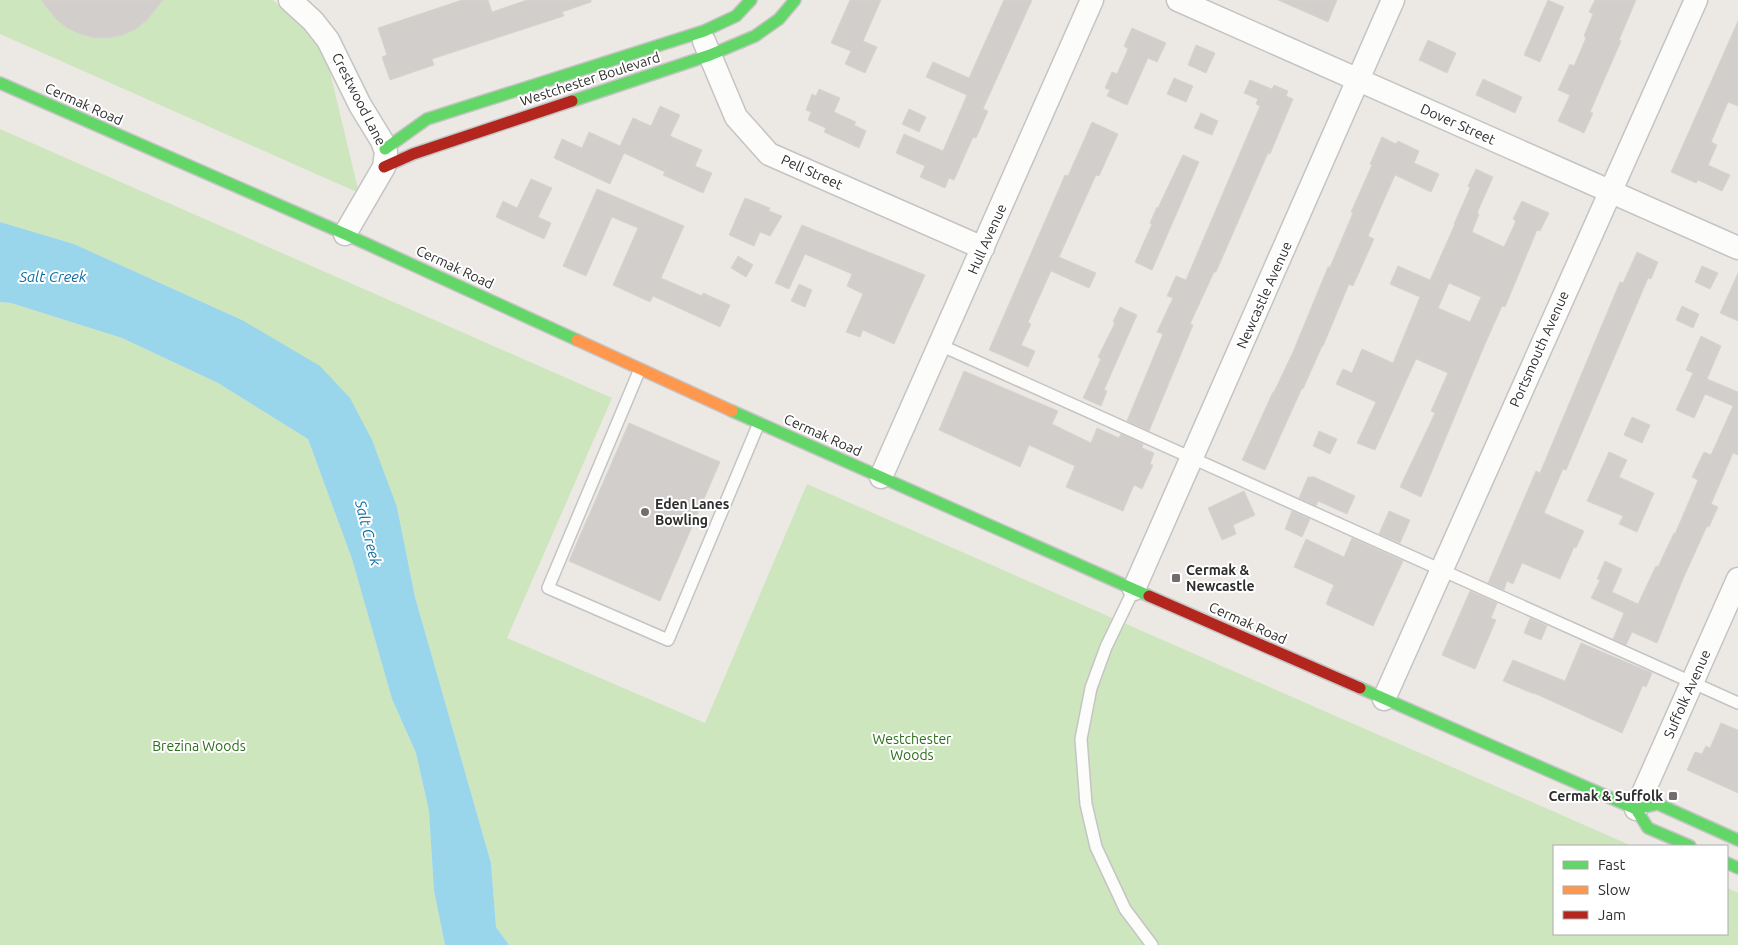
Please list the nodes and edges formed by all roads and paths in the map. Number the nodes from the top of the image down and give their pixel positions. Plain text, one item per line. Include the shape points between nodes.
1 (290, 0) edge
2 (751, 0) edge
3 (795, 0) edge
4 (1092, 0) edge
5 (1178, 0) edge
6 (1393, 0) edge
7 (1696, 0) edge
8 (700, 32) junction
9 (710, 55) junction
10 (1358, 80) junction
11 (0, 83) edge
12 (384, 158) junction
13 (1609, 191) junction
14 (345, 234) junction
15 (983, 248) junction
16 (1738, 248) edge
17 (940, 345) junction
18 (640, 369) junction
19 (759, 422) junction
20 (1192, 458) junction
21 (881, 477) junction
22 (1442, 570) junction
23 (1738, 579) edge
24 (1134, 589) junction
25 (1692, 682) junction
26 (1384, 699) junction
27 (1738, 703) edge
28 (1636, 810) junction
29 (1738, 840) edge
30 (1688, 845) edge
31 (1152, 945) edge

1 - 12 street, Crestwood Lane via 328,40
2 - 8 main road, Westchester Boulevard via 736,16
3 - 9 main road, Westchester Boulevard via 779,19 755,36
4 - 15 street, Hull Avenue
5 - 10 street, Dover Street
6 - 10 street, Newcastle Avenue
7 - 13 street, Portsmouth Avenue
8 - 9 street, Pell Street
8 - 12 main road, Westchester Boulevard via 427,119
9 - 12 main road, Westchester Boulevard via 420,151
9 - 15 street, Pell Street via 736,117 769,154
10 - 13 street, Dover Street
10 - 20 street, Newcastle Avenue
11 - 14 main road, Cermak Road
12 - 14 street
13 - 16 street, Dover Street
13 - 22 street, Portsmouth Avenue
14 - 18 main road, Cermak Road
15 - 17 street, Hull Avenue
17 - 20 lane
17 - 21 street, Hull Avenue
18 - 19 main road, Cermak Road
18 - 19 lane via 548,588 668,640
19 - 21 main road, Cermak Road
20 - 22 lane
20 - 24 street, Newcastle Avenue
21 - 24 main road, Cermak Road
22 - 25 lane
22 - 26 street, Portsmouth Avenue
23 - 25 street, Suffolk Avenue
24 - 26 main road, Cermak Road
24 - 31 lane via 1106,647 1091,688 1081,739 1086,804 1096,847 1125,909
25 - 27 lane
25 - 28 street, Suffolk Avenue
26 - 28 main road, Cermak Road
28 - 29 main road via 1658,804
28 - 30 main road, Cermak Road via 1648,828

